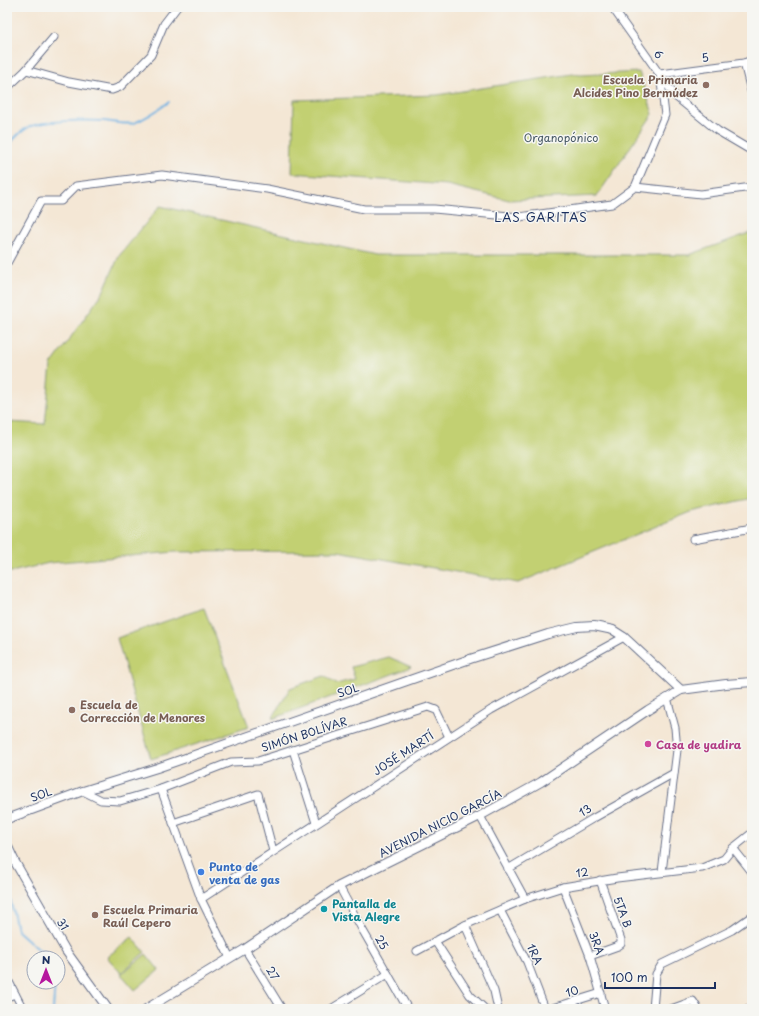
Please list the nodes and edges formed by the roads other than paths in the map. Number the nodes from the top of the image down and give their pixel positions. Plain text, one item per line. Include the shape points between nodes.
1 (177, 7) edge
2 (612, 7) edge
3 (54, 37) dead end
4 (752, 60) edge
5 (744, 63) junction
6 (26, 70) junction
7 (660, 74) junction
8 (7, 88) edge
9 (752, 95) edge
10 (752, 151) edge
11 (635, 187) junction
12 (752, 187) edge
13 (7, 263) edge
14 (752, 528) edge
15 (693, 539) dead end
16 (624, 637) junction
17 (752, 682) edge
18 (681, 690) junction
19 (667, 698) junction
20 (449, 737) junction
21 (293, 750) junction
22 (674, 773) junction
23 (161, 789) junction
24 (83, 791) junction
25 (480, 816) junction
26 (7, 818) edge
27 (173, 823) junction
28 (316, 823) junction
29 (752, 833) edge
30 (7, 845) edge
31 (733, 848) junction
32 (273, 851) junction
33 (508, 870) junction
34 (662, 872) junction
35 (752, 872) edge
36 (600, 880) junction
37 (339, 886) junction
38 (563, 887) junction
39 (200, 899) junction
40 (525, 899) junction
41 (500, 910) junction
42 (752, 916) edge
43 (465, 925) junction
44 (436, 941) junction
45 (245, 949) junction
46 (418, 951) dead end
47 (590, 956) junction
48 (230, 958) junction
49 (388, 974) junction
50 (7, 978) edge
51 (601, 993) junction
52 (15, 994) junction
53 (7, 998) edge
54 (752, 1007) edge
55 (24, 1009) edge
56 (108, 1009) edge
57 (146, 1009) edge
58 (282, 1009) edge
59 (330, 1009) edge
60 (408, 1009) edge
61 (485, 1009) edge
62 (498, 1009) edge
63 (545, 1009) edge
64 (549, 1009) edge
65 (605, 1009) edge
66 (653, 1009) edge
67 (671, 1009) edge
68 (698, 1009) edge
69 (747, 1009) edge

1 - 6 street via 164,24 151,55 120,87 112,90
2 - 7 street, 6
3 - 6 street
4 - 5 street, 5
5 - 7 street, 5
5 - 9 street
6 - 8 street
7 - 10 street, 6 via 675,96 718,131
7 - 11 street via 665,114
11 - 12 street via 701,194
11 - 13 street via 612,204 519,217 434,209 364,209 267,189 162,175 76,186 60,201 41,201
14 - 15 street
16 - 18 street, SOL
16 - 20 street, JOSÉ MARTÍ via 491,710
16 - 24 street, SOL via 613,630 594,626 577,626 548,634
17 - 18 street, AVENIDA NICIO GARCÍA
18 - 19 street, AVENIDA NICIO GARCÍA
19 - 22 street via 676,735
19 - 25 street, AVENIDA NICIO GARCÍA via 541,782
20 - 21 street, SIMÓN BOLÍVAR via 436,710 428,707
20 - 28 street, JOSÉ MARTÍ
21 - 23 street, SIMÓN BOLÍVAR via 258,761 231,762
21 - 28 street
22 - 33 street, 13 via 592,818
22 - 34 street
23 - 24 street, SIMÓN BOLÍVAR via 120,801 101,800
23 - 27 street
24 - 26 street, SOL
25 - 33 street
25 - 37 street, AVENIDA NICIO GARCÍA
27 - 32 street via 258,794
27 - 39 street
28 - 32 street, JOSÉ MARTÍ
29 - 31 street, 12
30 - 56 street, 31 via 66,951
31 - 34 street, 12 via 724,859 702,868
31 - 35 street
32 - 39 street, JOSÉ MARTÍ
33 - 40 street
34 - 36 street, 12
36 - 38 street, 12
36 - 47 street, 5TA B via 621,944
37 - 45 street, AVENIDA NICIO GARCÍA
37 - 49 street, 25
38 - 40 street, 12
38 - 47 street, 3RA
39 - 48 street
40 - 41 street, 12
41 - 43 street, 12
41 - 63 street, 1RA via 527,962
42 - 66 street via 732,930 662,964 656,974
43 - 44 street, 12
43 - 62 street via 494,990
44 - 46 street, 12
44 - 61 street via 470,995
45 - 48 street, AVENIDA NICIO GARCÍA
45 - 58 street, 27
47 - 51 street, 3RA
48 - 57 street, AVENIDA NICIO GARCÍA
49 - 59 street
49 - 60 street, 25
50 - 52 street
51 - 64 street, 10
51 - 65 street, 3RA
52 - 53 street
52 - 55 street
54 - 69 street
67 - 68 street via 693,1001

